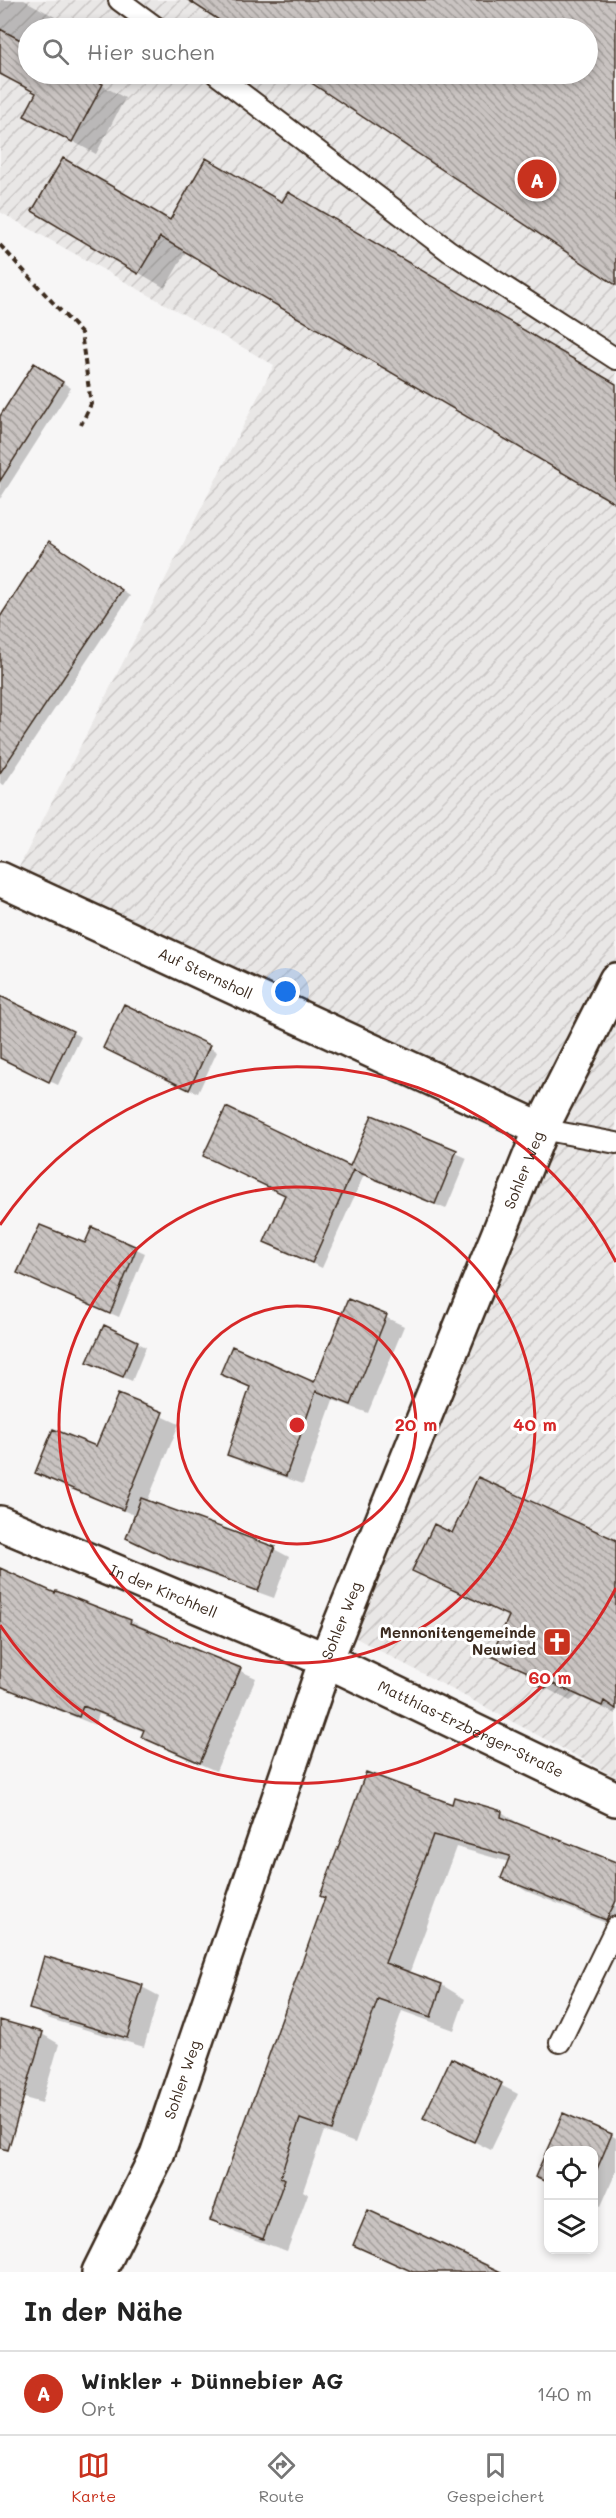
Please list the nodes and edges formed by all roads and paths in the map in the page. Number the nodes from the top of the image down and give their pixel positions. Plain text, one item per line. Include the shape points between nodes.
1 (119, 0) edge
2 (143, 18) edge
3 (229, 84) edge
4 (0, 245) edge
5 (616, 359) edge
6 (81, 425) dead end
7 (0, 879) edge
8 (616, 980) edge
9 (541, 1129) junction
10 (616, 1143) edge
11 (0, 1523) edge
12 (326, 1660) junction
13 (616, 1799) edge
14 (616, 1927) edge
15 (560, 2042) dead end
16 (99, 2272) edge

1 - 2 lane
3 - 5 lane via 449,250
4 - 6 path via 81,333 91,404
7 - 9 street, Auf Sternsholl
8 - 9 street, Sohler Weg
9 - 10 lane
9 - 12 street, Sohler Weg
11 - 12 street, In der Kirchhell
12 - 13 street, Matthias-Erzberger-Straße
12 - 16 street, Sohler Weg via 157,2155
14 - 15 lane

